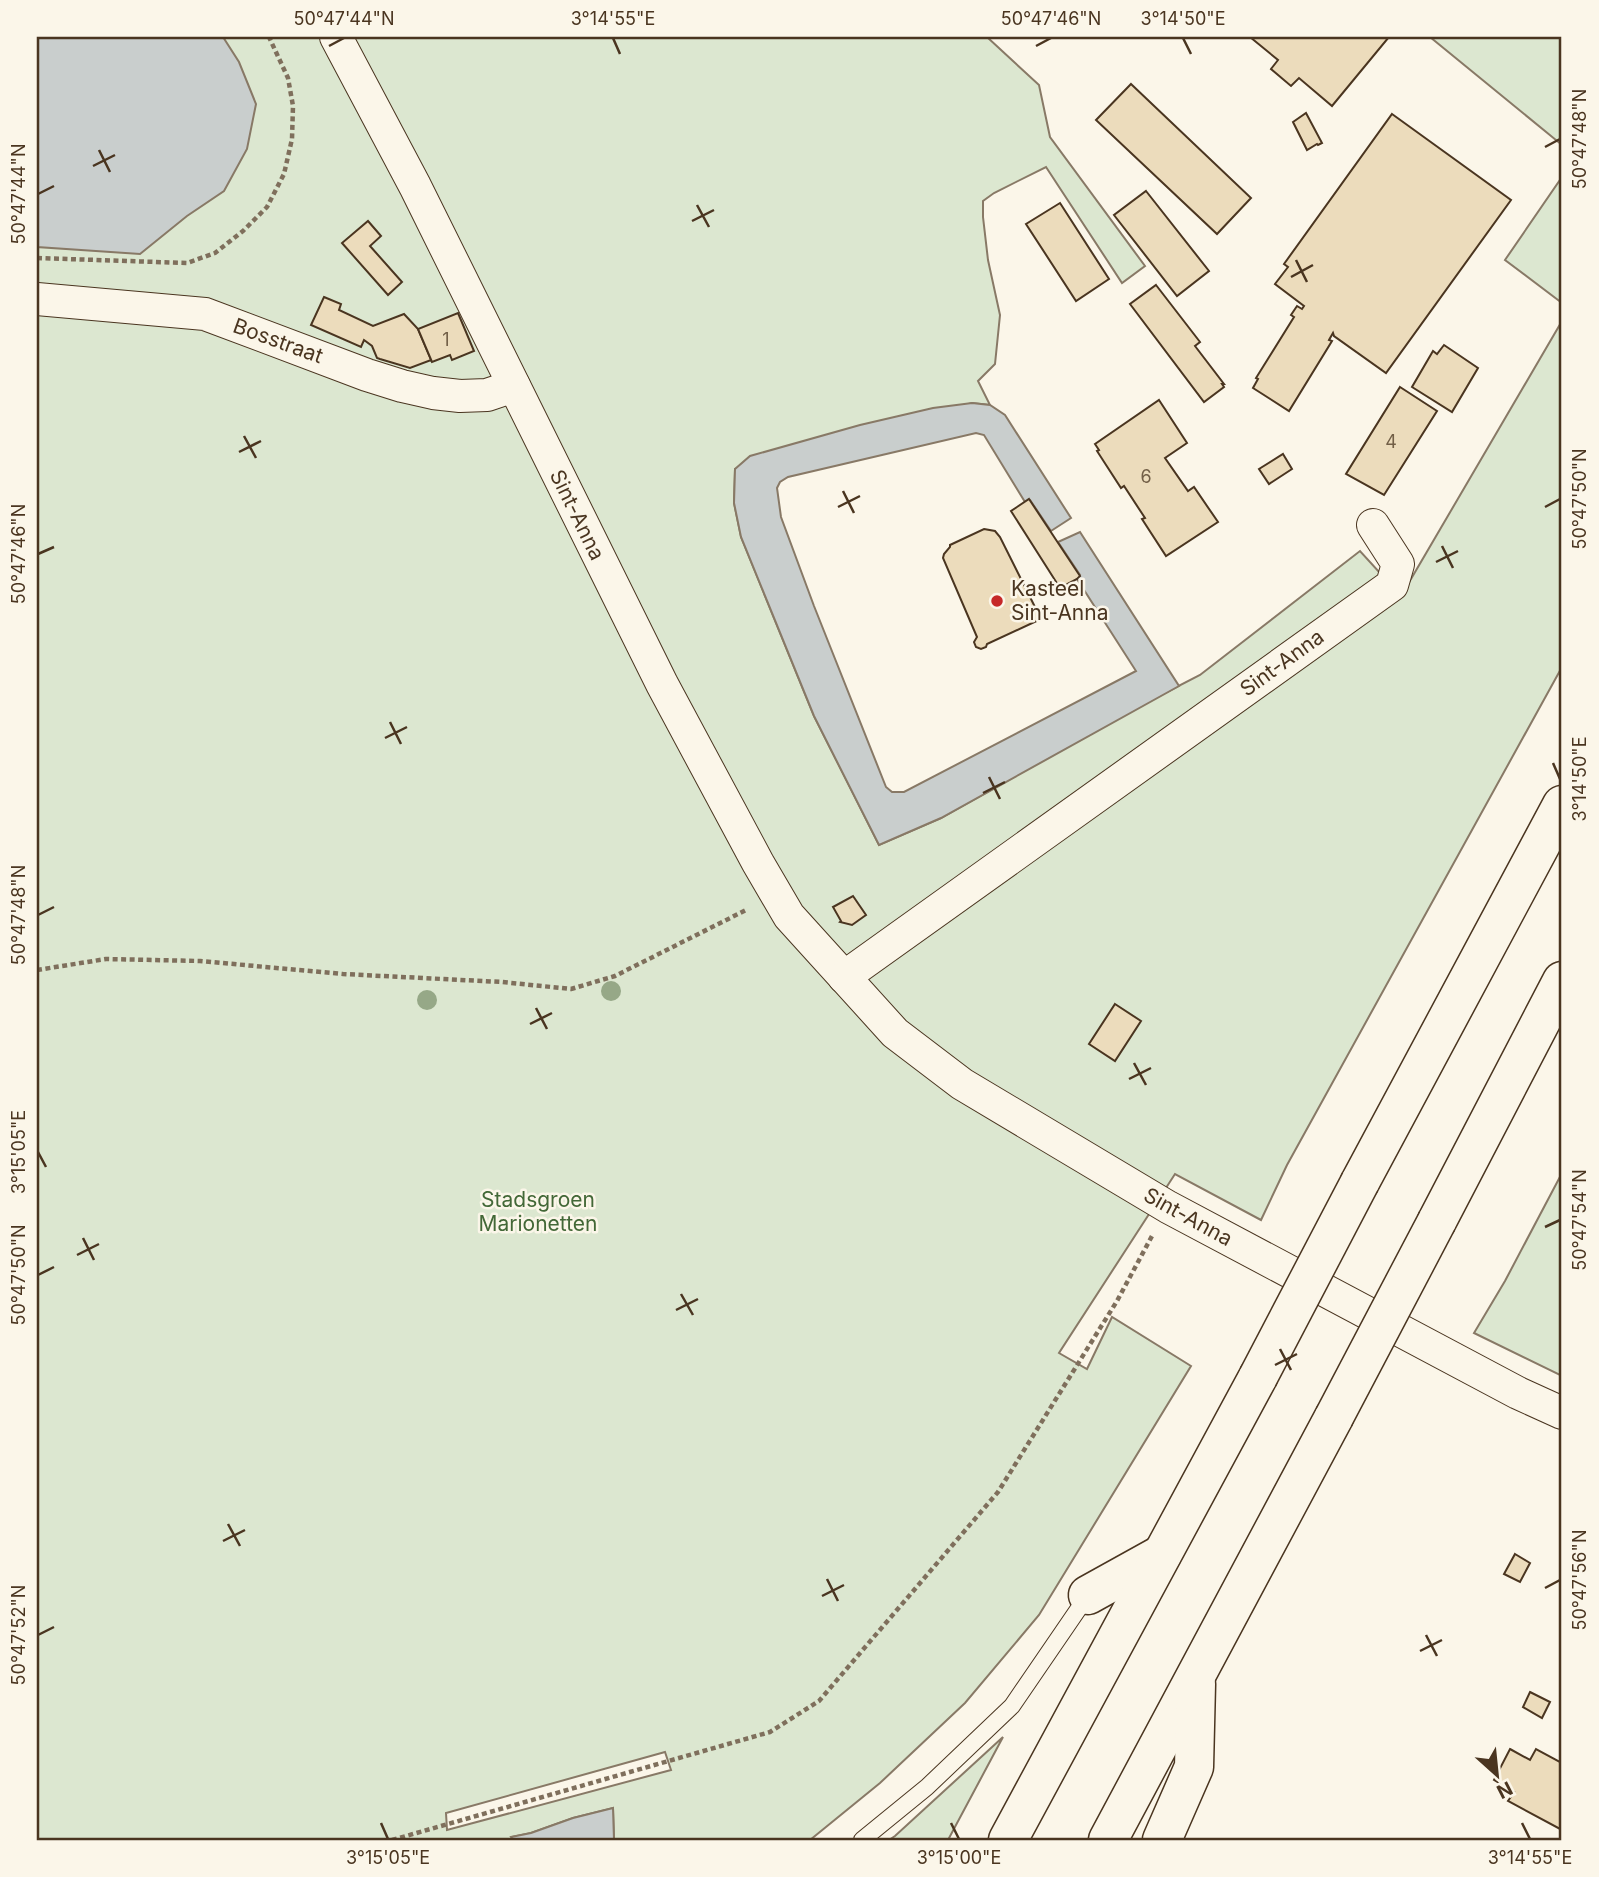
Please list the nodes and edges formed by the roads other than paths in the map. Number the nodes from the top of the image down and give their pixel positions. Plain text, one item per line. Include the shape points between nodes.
1 (336, 37) edge
2 (37, 299) edge
3 (514, 386) junction
4 (1373, 525) dead end
5 (1562, 805) edge
6 (844, 977) junction
7 (1562, 981) edge
8 (1562, 1413) edge
9 (1162, 1555) junction
10 (1088, 1595) joint
11 (1196, 1675) junction
12 (862, 1840) edge
13 (1008, 1840) edge
14 (1108, 1840) edge
15 (1162, 1840) edge

1 - 3 street, Sint-Anna
2 - 3 street, Bosstraat via 205,314 367,374 433,393 487,395
3 - 6 street, Sint-Anna via 662,684 777,895 789,916
4 - 6 street, Sint-Anna via 1398,565 1392,584
5 - 9 highway, bridge
6 - 8 street, Sint-Anna via 895,1033 962,1084 1168,1207
7 - 11 highway, bridge
9 - 10 highway
9 - 13 highway
10 - 12 lane via 1012,1706 928,1787
11 - 14 highway
11 - 15 highway via 1194,1766

